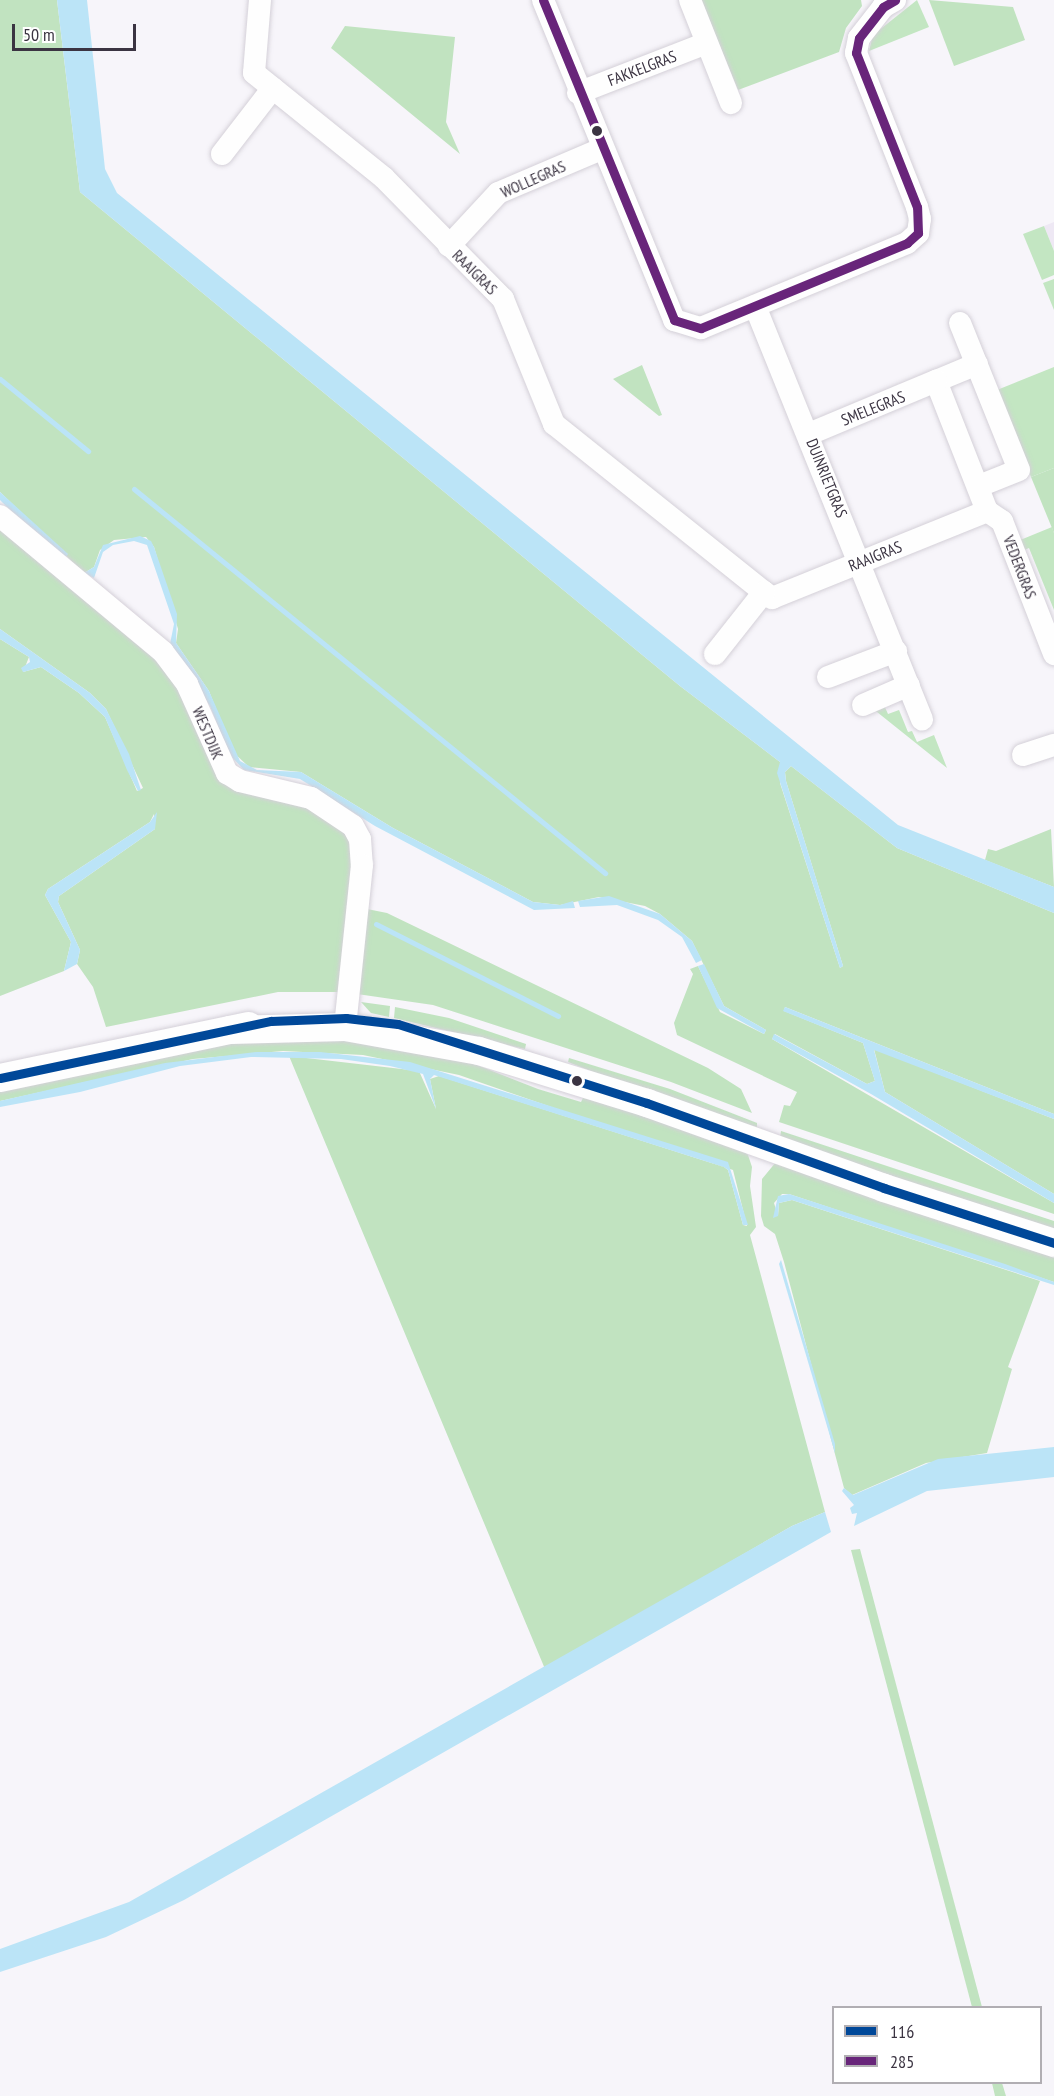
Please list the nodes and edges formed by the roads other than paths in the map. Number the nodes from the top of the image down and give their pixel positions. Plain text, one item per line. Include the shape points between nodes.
1 (260, 0) edge
2 (543, 0) edge
3 (690, 0) edge
4 (885, 2) edge
5 (707, 43) junction
6 (273, 88) junction
7 (578, 93) junction
8 (731, 103) dead end
9 (601, 149) junction
10 (222, 154) dead end
11 (449, 246) junction
12 (755, 306) junction
13 (960, 323) dead end
14 (976, 364) junction
15 (936, 381) junction
16 (809, 434) junction
17 (979, 486) junction
18 (987, 511) junction
19 (0, 516) edge
20 (860, 562) junction
21 (764, 592) junction
22 (896, 651) junction
23 (714, 654) dead end
24 (1054, 654) edge
25 (828, 677) dead end
26 (909, 685) junction
27 (863, 705) dead end
28 (922, 720) dead end
29 (1054, 745) edge
30 (1023, 755) dead end
31 (345, 1023) junction
32 (0, 1078) edge
33 (1054, 1242) edge

1 - 6 street, RAAIGRAS via 254,73
2 - 7 street
3 - 5 street
4 - 12 street via 859,38 856,53 917,207 921,219 918,233 907,243
5 - 7 street, FAKKELGRAS
5 - 8 street
6 - 10 street
6 - 11 street, RAAIGRAS via 384,178
7 - 9 street
9 - 11 street, WOLLEGRAS via 498,193
9 - 12 street via 674,320 701,328
11 - 21 street, RAAIGRAS via 503,299 554,424
12 - 16 street, DUINRIETGRAS
13 - 14 street
14 - 15 street
14 - 17 street via 1019,470
15 - 16 street, SMELEGRAS
15 - 17 street, VEDERGRAS
16 - 20 street, DUINRIETGRAS
17 - 18 street, VEDERGRAS
18 - 20 street, RAAIGRAS
18 - 24 street, VEDERGRAS via 1002,521
19 - 31 street, WESTDIJK via 163,652 187,684 227,773 240,781 311,798 352,826 360,839 362,865
20 - 21 street, RAAIGRAS via 772,598
20 - 22 street, DUINRIETGRAS
21 - 23 street
22 - 25 street
22 - 26 street, DUINRIETGRAS
26 - 27 street
26 - 28 street, DUINRIETGRAS
29 - 30 street
31 - 32 main road via 271,1021
31 - 33 main road via 479,1051 647,1103 884,1188

